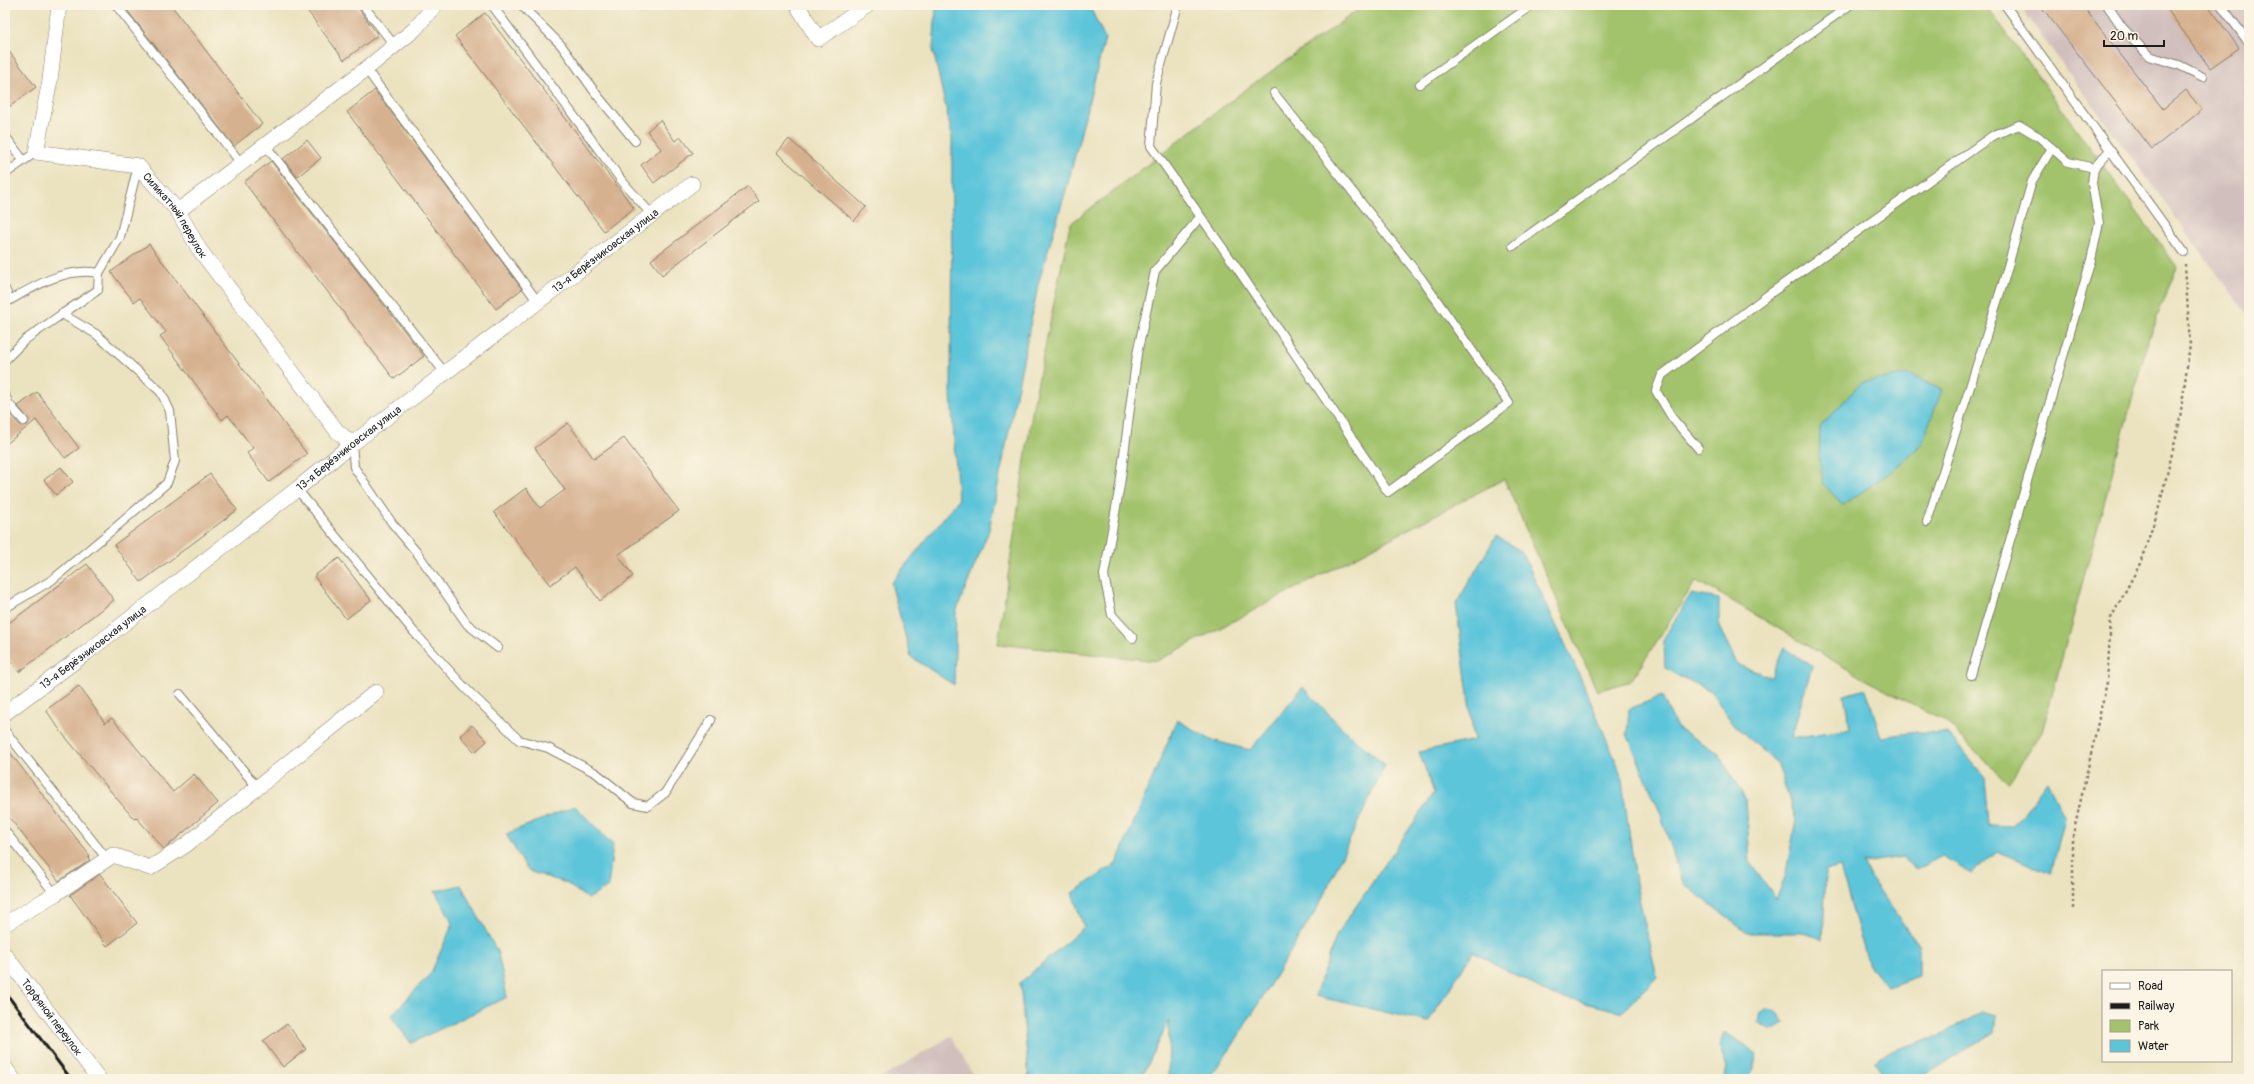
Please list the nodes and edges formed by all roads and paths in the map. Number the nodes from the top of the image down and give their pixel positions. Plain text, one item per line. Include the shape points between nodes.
1 (59, 5) edge
2 (116, 5) edge
3 (363, 5) edge
4 (435, 5) edge
5 (492, 5) edge
6 (521, 5) edge
7 (797, 5) edge
8 (868, 5) edge
9 (1178, 5) edge
10 (1532, 5) edge
11 (1850, 5) edge
12 (2005, 5) edge
13 (2107, 5) edge
14 (2221, 5) edge
15 (2246, 39) dead end
16 (395, 46) junction
17 (366, 69) junction
18 (2202, 77) dead end
19 (1420, 84) dead end
20 (1274, 93) dead end
21 (5, 136) edge
22 (635, 141) dead end
23 (265, 145) junction
24 (2052, 148) junction
25 (2110, 150) junction
26 (36, 152) junction
27 (23, 160) junction
28 (241, 163) junction
29 (138, 166) junction
30 (2094, 168) junction
31 (5, 174) edge
32 (692, 184) dead end
33 (178, 211) junction
34 (652, 215) junction
35 (1200, 218) junction
36 (1513, 246) dead end
37 (2184, 252) joint
38 (99, 273) junction
39 (5, 289) edge
40 (8, 302) edge
41 (538, 302) junction
42 (62, 314) junction
43 (5, 360) edge
44 (445, 373) junction
45 (5, 395) edge
46 (24, 421) dead end
47 (352, 444) junction
48 (1698, 448) dead end
49 (297, 490) junction
50 (1928, 522) dead end
51 (5, 608) edge
52 (1133, 638) dead end
53 (498, 648) dead end
54 (1971, 675) dead end
55 (376, 692) dead end
56 (180, 694) dead end
57 (5, 713) edge
58 (711, 720) dead end
59 (5, 731) edge
60 (257, 787) junction
61 (5, 831) edge
62 (107, 859) junction
63 (55, 894) junction
64 (2073, 908) dead end
65 (5, 924) edge
66 (5, 955) edge
67 (5, 1068) edge
68 (13, 1079) edge
69 (99, 1079) edge

1 - 26 street via 50,80
2 - 28 lane
3 - 16 lane
4 - 16 street via 415,30
5 - 34 lane via 622,181
6 - 22 lane via 561,45 597,95
7 - 8 street via 818,39
9 - 35 lane via 1156,83 1151,146
10 - 19 lane
11 - 36 lane
12 - 25 lane
13 - 18 lane via 2122,27 2149,56 2179,65
14 - 15 lane
16 - 17 street
17 - 23 street
17 - 41 lane
20 - 35 lane via 1420,278 1509,403 1388,492
21 - 27 lane
23 - 28 street
23 - 44 lane
24 - 30 lane via 2068,162
24 - 48 lane via 2019,125 1992,136 1768,295 1662,375 1656,391 1673,419
24 - 50 lane via 2032,181 2004,280
25 - 30 lane
25 - 37 lane
26 - 27 lane
26 - 29 street, Силикатный переулок
27 - 31 lane
28 - 33 street
29 - 33 street, Силикатный переулок
29 - 38 lane via 120,237
30 - 54 lane via 2092,183 2099,223 2091,260
32 - 34 street, 13-я Берёзниковская улица
33 - 47 street, Силикатный переулок via 204,255 337,431
34 - 41 street, 13-я Берёзниковская улица
35 - 52 lane via 1155,271 1136,354 1120,485 1104,576 1112,615
37 - 64 path via 2190,345 2179,425 2156,518 2139,566 2111,618 2107,682 2073,835
38 - 40 lane via 87,270 65,273
38 - 42 lane via 98,290
39 - 40 lane
41 - 44 street, 13-я Берёзниковская улица
42 - 43 lane via 25,340
42 - 51 lane via 96,334 161,392 170,411 175,461 166,483 116,527 52,580
44 - 47 street, 13-я Берёзниковская улица
45 - 46 lane via 8,403
47 - 49 street, 13-я Берёзниковская улица
47 - 53 lane via 354,467 392,523 418,554 467,624
49 - 57 street, 13-я Берёзниковская улица
49 - 58 lane via 414,632 465,688 519,740 548,748 596,773 633,802 648,806 666,793
55 - 60 street
56 - 60 lane
59 - 62 lane
60 - 62 street via 186,845 150,868 112,855
61 - 63 lane
62 - 63 street
63 - 65 street
66 - 69 street, Торфяной переулок
67 - 68 street

